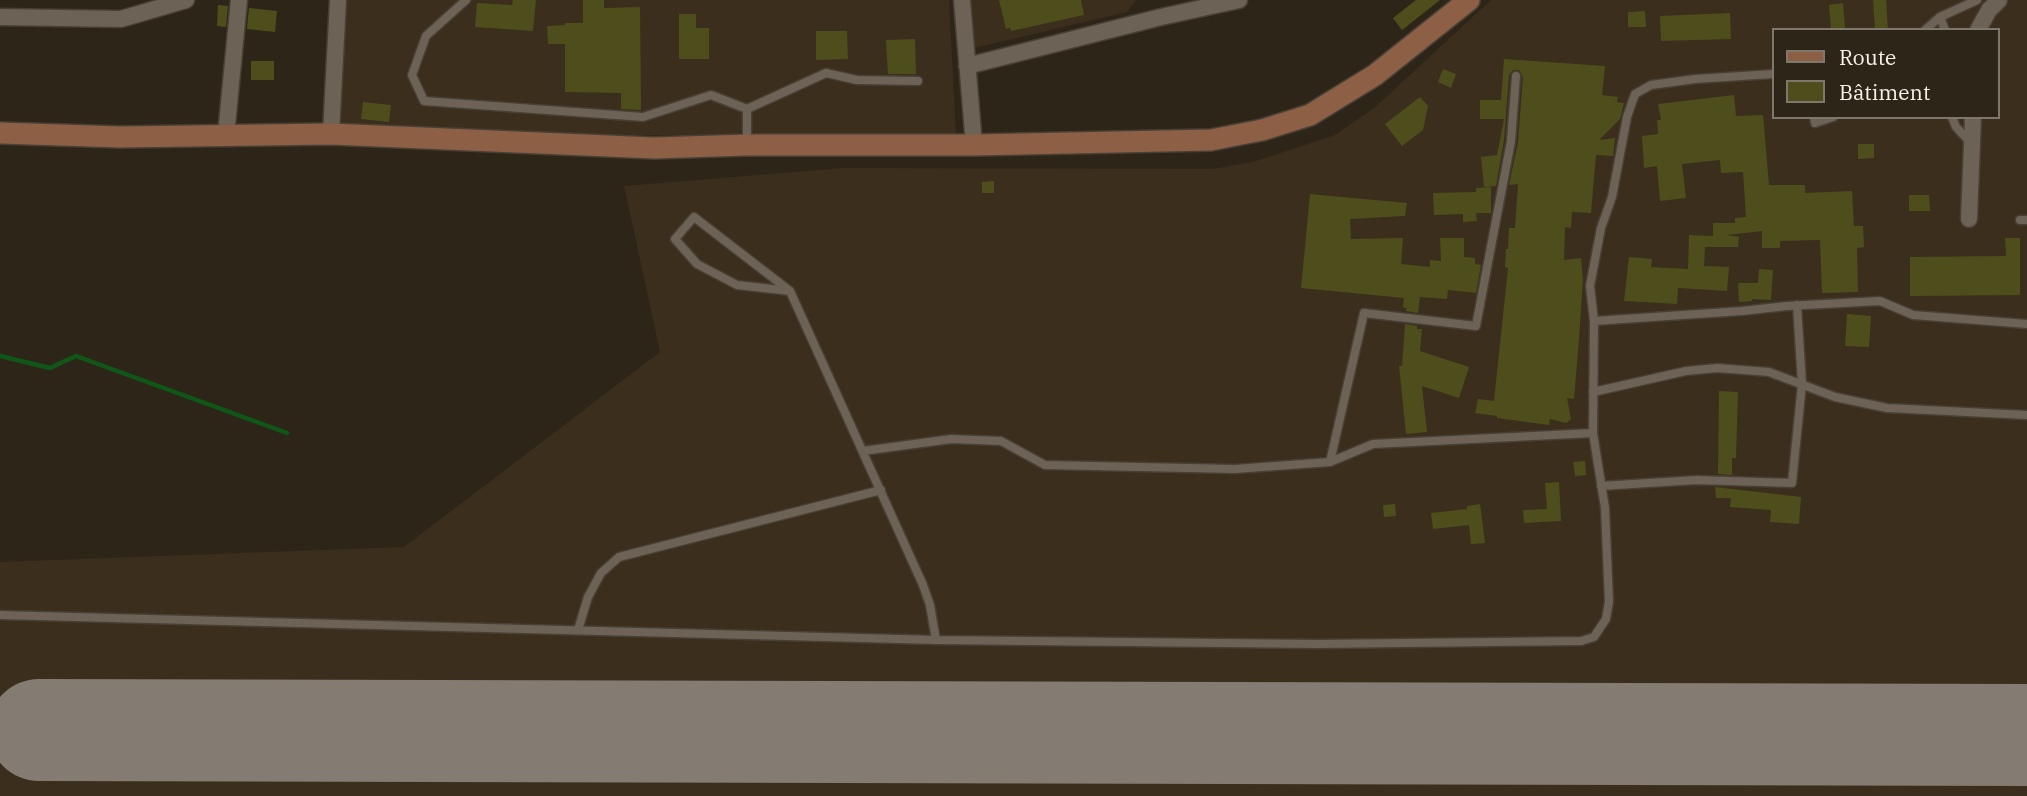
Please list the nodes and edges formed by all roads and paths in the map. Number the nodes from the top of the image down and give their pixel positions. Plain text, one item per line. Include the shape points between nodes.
1 (73, 0) edge
2 (186, 0) edge
3 (239, 0) edge
4 (338, 0) edge
5 (466, 0) edge
6 (962, 0) edge
7 (1161, 0) edge
8 (1239, 0) edge
9 (1469, 0) edge
10 (1977, 0) edge
11 (1999, 0) edge
12 (158, 4) edge
13 (0, 17) edge
14 (76, 17) junction
15 (1161, 17) junction
16 (1940, 17) junction
17 (1927, 28) edge
18 (1944, 28) edge
19 (1979, 28) edge
20 (967, 66) junction
21 (1772, 74) edge
22 (1516, 76) dead end
23 (918, 81) dead end
24 (747, 109) junction
25 (1953, 119) edge
26 (1973, 119) edge
27 (0, 133) edge
28 (331, 134) junction
29 (226, 135) junction
30 (1972, 143) junction
31 (747, 145) junction
32 (974, 145) junction
33 (1969, 219) dead end
34 (790, 291) junction
35 (1797, 305) junction
36 (1594, 321) junction
37 (2027, 324) edge
38 (1802, 384) junction
39 (1593, 392) junction
40 (2027, 415) edge
41 (1593, 433) junction
42 (863, 451) junction
43 (1329, 461) junction
44 (1601, 486) junction
45 (881, 490) junction
46 (0, 615) edge
47 (578, 630) junction
48 (936, 640) junction

1 - 14 street
2 - 12 street
3 - 29 street
4 - 28 street
5 - 24 lane via 426,36 412,75 424,101 643,117 711,95
6 - 20 street
7 - 15 street
8 - 15 street
9 - 32 street via 1375,75 1310,115 1262,130 1212,140
10 - 16 lane
11 - 19 street
12 - 14 street via 121,19
13 - 14 street
15 - 20 street
16 - 17 lane
16 - 18 lane
20 - 32 street
21 - 36 lane via 1672,81 1635,94 1594,257 1590,286
22 - 43 lane via 1511,141 1476,326 1364,313
23 - 24 lane via 858,80 826,74
24 - 31 lane
25 - 30 lane
26 - 30 street
27 - 29 street
28 - 29 street
28 - 31 street via 654,148
30 - 33 street
31 - 32 street
34 - 34 lane via 694,218 675,239 696,264 737,285
34 - 42 lane
35 - 36 lane
35 - 37 lane via 1880,301 1913,315
35 - 38 lane
36 - 39 lane
38 - 39 lane via 1769,372 1717,368
38 - 40 lane via 1835,397 1887,408
38 - 44 lane via 1792,483 1696,480
39 - 41 lane
41 - 43 lane via 1373,444
41 - 44 lane
42 - 43 lane via 951,439 1001,441 1045,465 1235,470
42 - 45 lane
44 - 48 lane via 1609,602 1602,629 1581,641
45 - 47 lane via 619,557 600,573
45 - 48 lane via 930,605
46 - 47 lane
47 - 48 lane

